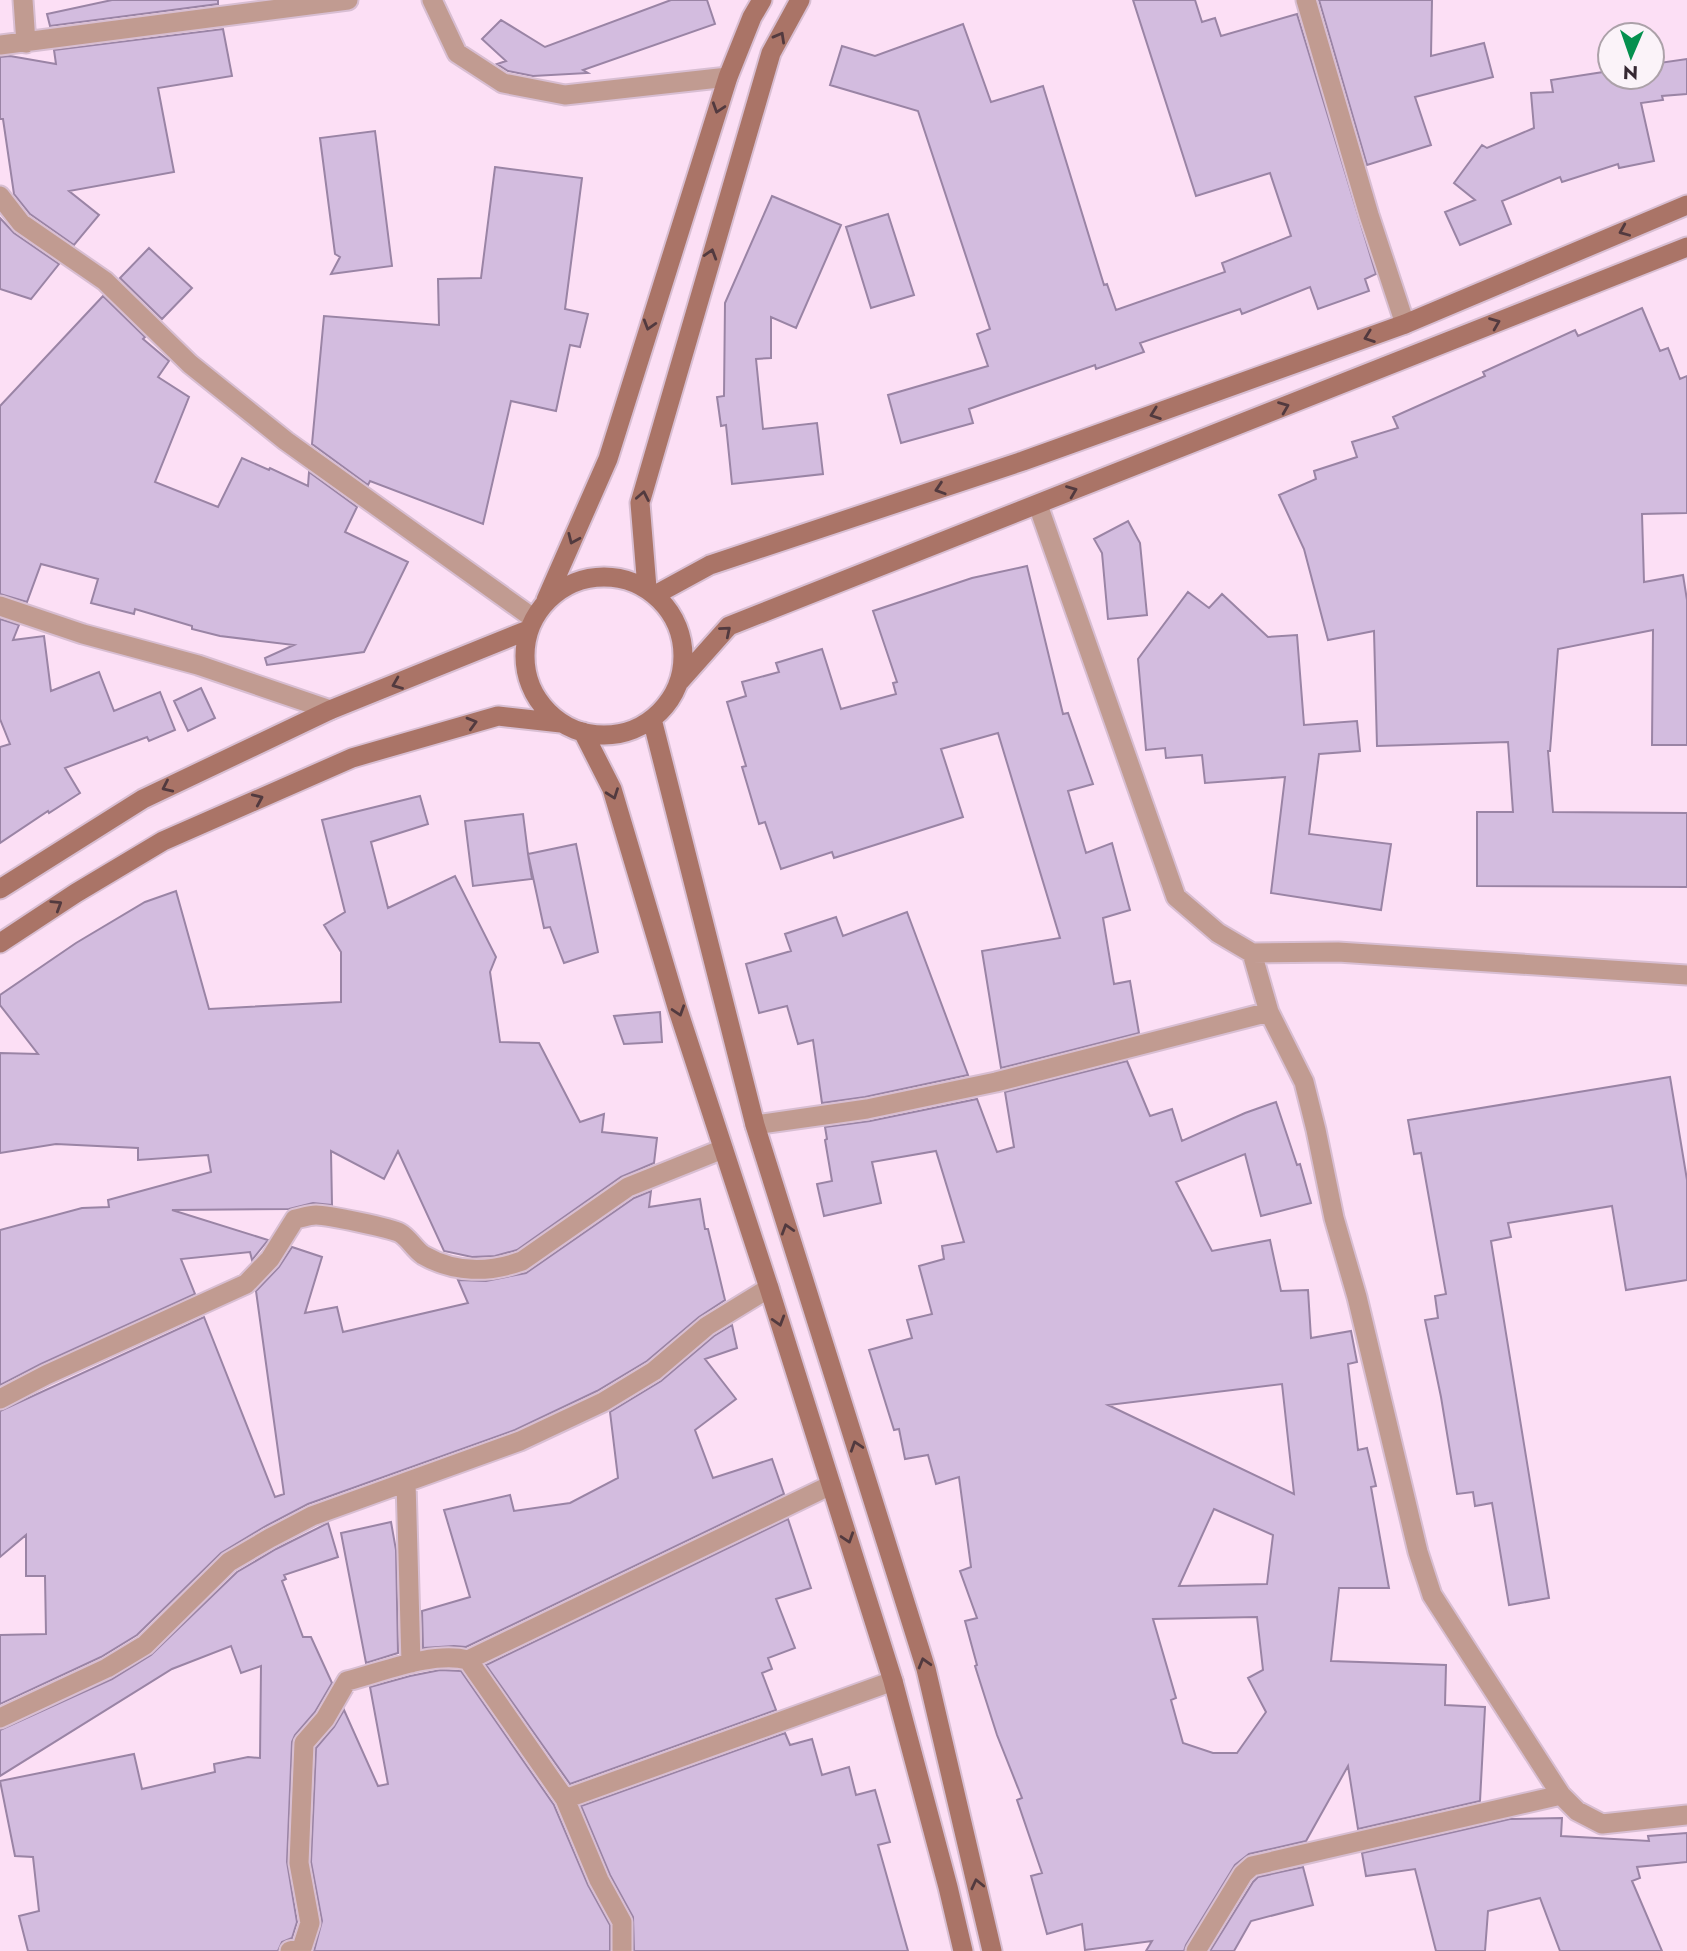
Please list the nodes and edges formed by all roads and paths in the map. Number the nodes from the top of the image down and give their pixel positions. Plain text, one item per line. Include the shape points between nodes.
1 (23, 0) edge
2 (348, 0) edge
3 (432, 0) edge
4 (762, 0) edge
5 (800, 0) edge
6 (1306, 0) edge
7 (26, 43) junction
8 (0, 45) edge
9 (728, 76) junction
10 (0, 197) edge
11 (1687, 205) edge
12 (1687, 247) edge
13 (1405, 324) junction
14 (1038, 505) junction
15 (651, 592) junction
16 (547, 600) junction
17 (0, 606) edge
18 (531, 624) junction
19 (680, 681) junction
20 (330, 710) junction
21 (652, 719) junction
22 (561, 723) junction
23 (583, 732) junction
24 (0, 889) edge
25 (0, 943) edge
26 (1252, 953) junction
27 (1687, 975) edge
28 (1269, 1012) junction
29 (755, 1125) junction
30 (723, 1149) junction
31 (769, 1288) junction
32 (0, 1399) edge
33 (407, 1482) junction
34 (831, 1485) junction
35 (468, 1660) junction
36 (411, 1663) junction
37 (893, 1681) junction
38 (0, 1718) edge
39 (1561, 1795) junction
40 (565, 1799) junction
41 (1687, 1815) edge
42 (290, 1951) edge
43 (622, 1951) edge
44 (963, 1951) edge
45 (992, 1951) edge
46 (1196, 1951) edge

1 - 7 street
2 - 7 street
3 - 9 street via 457,53 503,83 565,95
4 - 9 main road
15 -> 5 main road via 640,503 771,53
6 - 13 street
7 - 8 street
9 -> 16 main road via 608,459
10 - 18 street via 21,223 105,281 190,363 286,441
11 -> 13 main road
14 -> 12 main road
13 -> 15 main road via 1023,461 710,565
19 -> 14 main road via 729,626
14 - 26 street via 1176,897 1218,933
15 - 16 main road via 622,578 594,577 569,584
15 - 19 main road via 675,620 681,635
16 - 18 main road
17 - 20 street
18 -> 20 main road
18 - 22 main road via 524,651 526,672 545,710
19 - 21 main road
20 -> 24 main road via 143,799
21 - 23 main road via 619,734
21 - 29 main road
22 - 23 main road
25 -> 22 main road via 163,841 352,758 498,716
23 -> 30 main road via 612,789
26 - 27 street via 1338,952
26 - 28 street
28 - 29 street via 996,1082 867,1109
28 - 39 street via 1304,1082 1334,1218 1432,1595
45 -> 29 main road via 926,1669
30 - 31 main road
30 - 32 street via 628,1187 522,1261 504,1267 479,1271 454,1267 422,1254 401,1233 384,1227 316,1215 295,1219 270,1259 246,1284
31 - 33 street via 707,1326 654,1371 603,1402 520,1441
31 -> 34 main road
33 - 36 street
33 - 38 street via 312,1516 229,1562 145,1645
34 - 35 street
34 -> 37 main road
35 - 36 street via 453,1656
35 - 40 street
36 - 42 street via 347,1681 325,1719 304,1743 299,1863 310,1923 302,1948
37 - 40 street
37 - 44 main road
39 - 41 street via 1577,1811 1602,1824
39 - 46 street via 1252,1866
40 - 43 street via 622,1922

